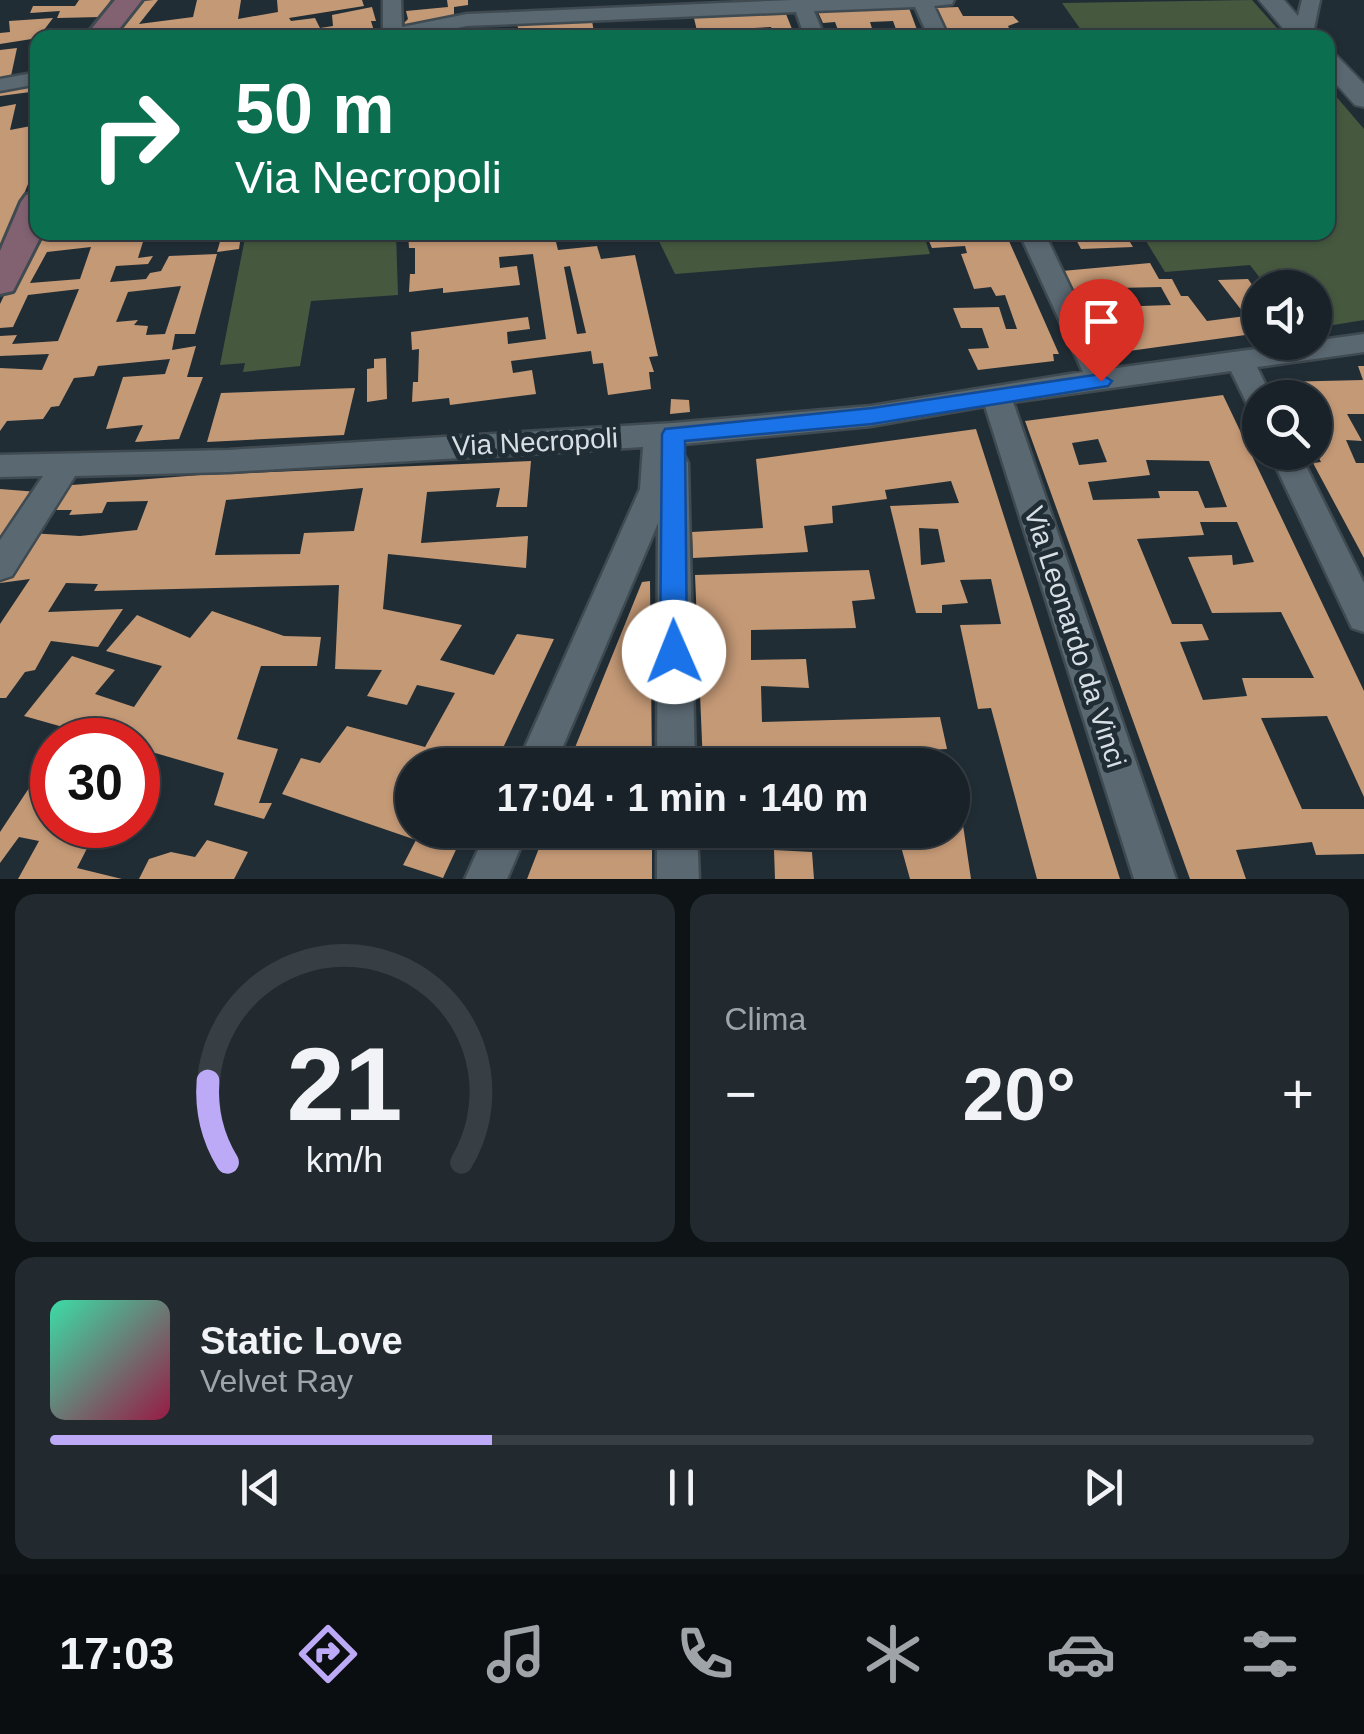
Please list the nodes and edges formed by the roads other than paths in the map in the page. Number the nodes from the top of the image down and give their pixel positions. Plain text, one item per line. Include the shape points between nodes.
1 (392, 0) edge
2 (945, 0) edge
3 (1270, 0) edge
4 (1312, 0) edge
5 (922, 1) edge
6 (802, 2) edge
7 (129, 3) edge
8 (612, 15) junction
9 (105, 30) edge
10 (385, 30) edge
11 (415, 30) edge
12 (615, 30) edge
13 (812, 30) edge
14 (935, 30) edge
15 (1298, 30) edge
16 (1306, 30) edge
17 (1335, 67) edge
18 (30, 79) edge
19 (0, 85) edge
20 (1361, 90) edge
21 (30, 222) edge
22 (1035, 240) edge
23 (0, 283) edge
24 (1364, 343) edge
25 (1240, 362) junction
26 (1249, 380) edge
27 (1101, 381) junction
28 (996, 394) junction
29 (666, 434) junction
30 (0, 466) edge
31 (65, 467) junction
32 (1293, 470) edge
33 (0, 568) edge
34 (1364, 618) edge
35 (543, 748) edge
36 (675, 748) edge
37 (500, 848) edge
38 (678, 848) edge
39 (486, 879) edge
40 (678, 879) edge
41 (1155, 879) edge

1 - 10 street
2 - 5 street
3 - 15 street
4 - 16 street
5 - 6 street
5 - 14 street
6 - 8 street
6 - 13 street
7 - 9 main road
8 - 11 street via 467,20
8 - 12 street
17 - 20 street
18 - 19 street
21 - 23 main road
22 - 27 street
24 - 25 street, Via Necropoli
25 - 26 street
25 - 27 street, Via Necropoli
27 - 28 street, Via Necropoli
28 - 29 street, Via Necropoli via 872,416
28 - 41 street, Via Leonardo da Vinci
29 - 31 street, Via Necropoli
29 - 35 street via 656,489
29 - 36 street
30 - 31 street, Via Necropoli
31 - 33 street
32 - 34 street
37 - 39 street
38 - 40 street

